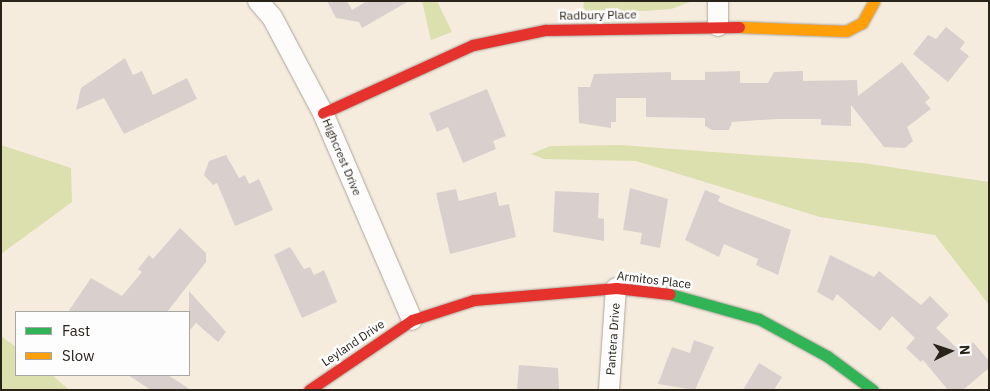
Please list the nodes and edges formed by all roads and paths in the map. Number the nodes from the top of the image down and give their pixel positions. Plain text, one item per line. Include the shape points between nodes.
1 (258, 1) edge
2 (718, 1) edge
3 (874, 1) edge
4 (718, 26) junction
5 (323, 113) junction
6 (616, 288) junction
7 (412, 320) junction
8 (309, 390) edge
9 (609, 390) edge
10 (873, 390) edge

1 - 5 street, Highcrest Drive via 272,17
2 - 4 street
3 - 4 street, Radbury Place via 862,24 846,31
4 - 5 street, Radbury Place via 545,30 473,45
5 - 7 street, Highcrest Drive
6 - 7 street, Armitos Place via 474,300
6 - 9 street, Pantera Drive
6 - 10 street, Armitos Place via 691,297 759,319 827,356
7 - 8 street, Leyland Drive

